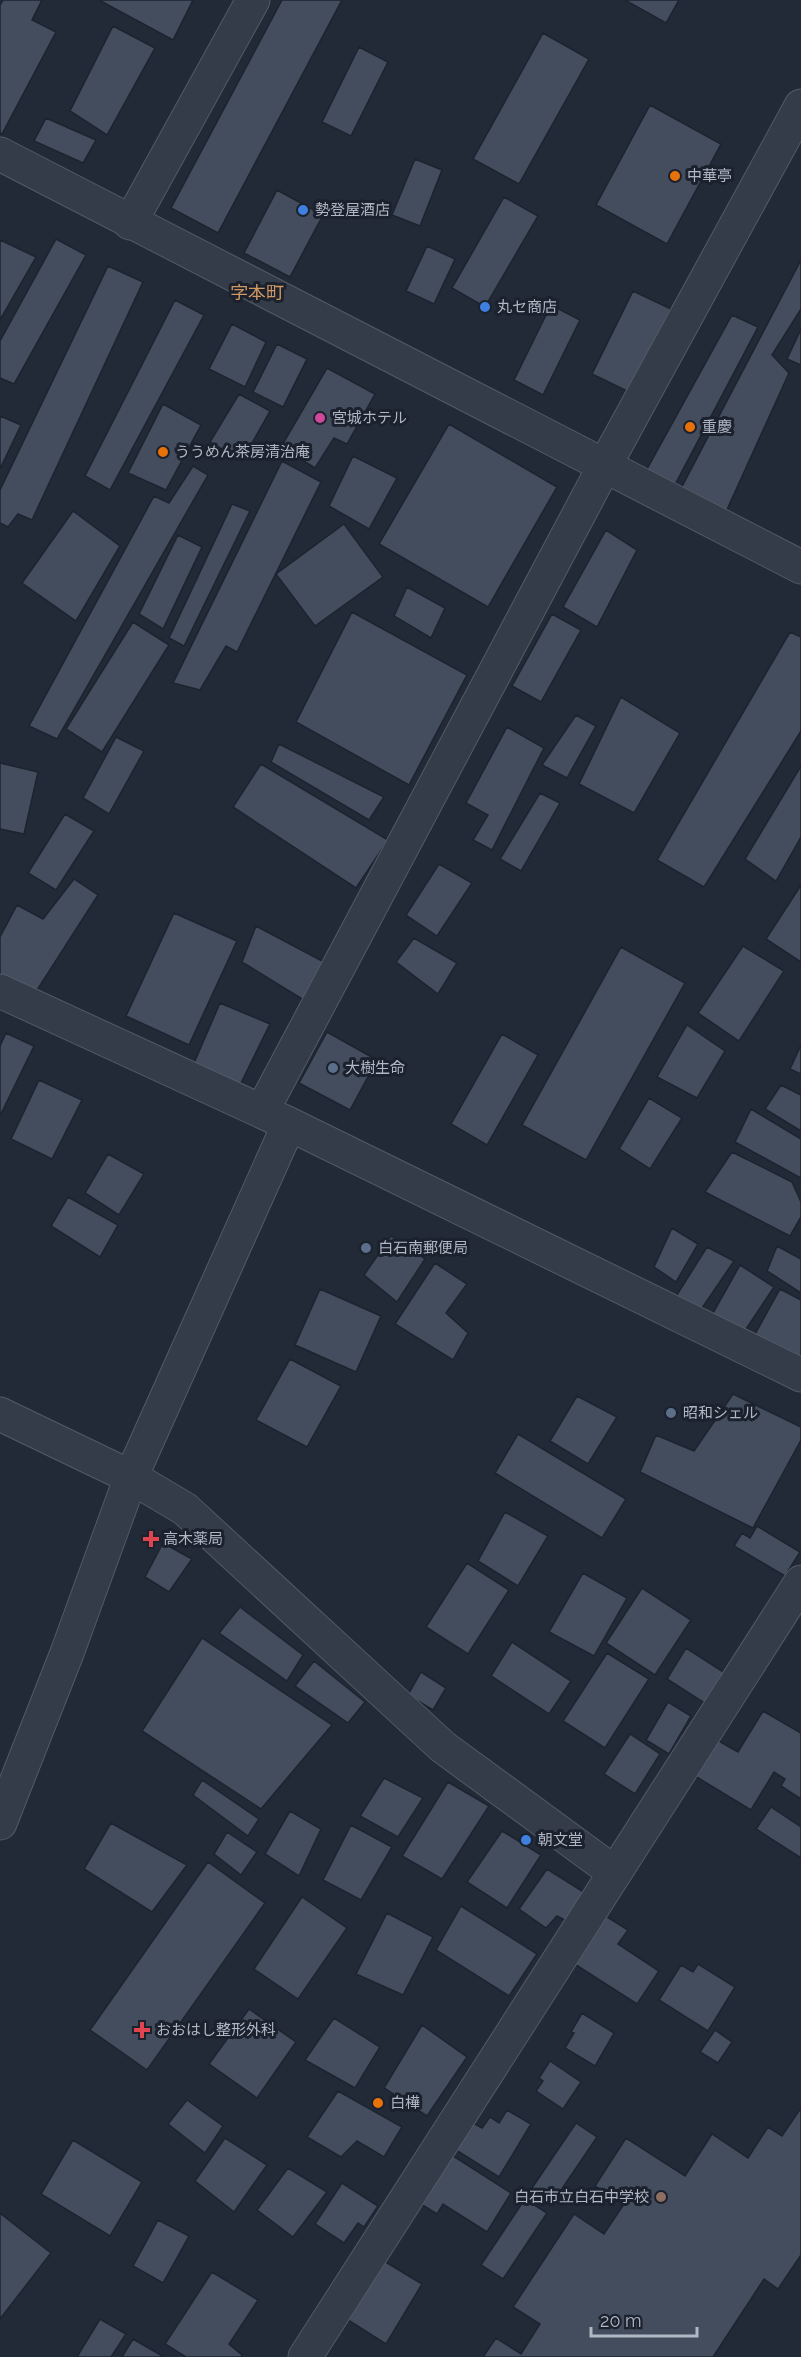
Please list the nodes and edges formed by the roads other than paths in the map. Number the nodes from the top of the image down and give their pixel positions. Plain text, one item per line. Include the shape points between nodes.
1 (253, 0) edge
2 (801, 106) edge
3 (0, 154) edge
4 (130, 223) junction
5 (604, 465) junction
6 (801, 567) edge
7 (0, 991) edge
8 (275, 1118) junction
9 (801, 1375) edge
10 (0, 1414) edge
11 (131, 1477) junction
12 (801, 1582) edge
13 (0, 1823) edge
14 (615, 1873) junction
15 (316, 2351) edge

1 - 4 street
2 - 5 street
3 - 4 street
4 - 5 street
5 - 6 street
5 - 8 street
7 - 8 street
8 - 9 street
8 - 11 street
10 - 11 street
11 - 13 street
11 - 14 street via 185,1509 443,1747
12 - 14 street
14 - 15 street

